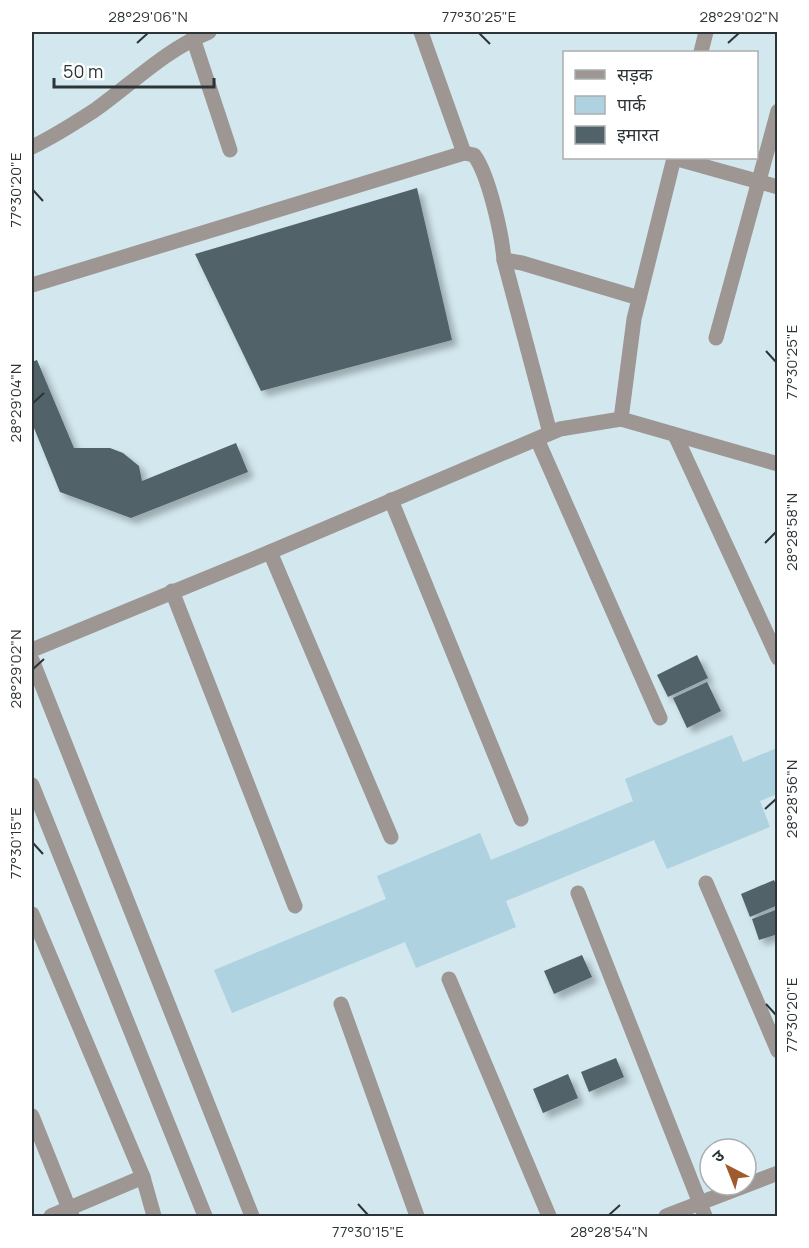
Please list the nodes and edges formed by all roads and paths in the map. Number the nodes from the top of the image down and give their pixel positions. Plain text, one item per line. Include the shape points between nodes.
1 (209, 32) edge
2 (421, 32) edge
3 (706, 32) edge
4 (193, 38) junction
5 (701, 51) edge
6 (777, 111) edge
7 (32, 147) edge
8 (230, 150) dead end
9 (464, 153) junction
10 (674, 159) edge
11 (678, 159) edge
12 (758, 182) junction
13 (777, 187) edge
14 (504, 260) junction
15 (32, 285) edge
16 (639, 298) junction
17 (716, 338) dead end
18 (621, 419) junction
19 (544, 436) junction
20 (676, 437) junction
21 (777, 464) edge
22 (391, 500) junction
23 (270, 552) junction
24 (172, 591) junction
25 (32, 650) edge
26 (777, 658) edge
27 (32, 660) edge
28 (660, 718) dead end
29 (32, 785) edge
30 (521, 819) dead end
31 (391, 837) dead end
32 (706, 883) dead end
33 (578, 893) dead end
34 (296, 906) dead end
35 (32, 914) edge
36 (449, 979) dead end
37 (341, 1004) dead end
38 (777, 1051) edge
39 (32, 1116) edge
40 (777, 1173) edge
41 (143, 1178) junction
42 (702, 1210) edge
43 (70, 1213) edge
44 (51, 1216) edge
45 (154, 1216) edge
46 (205, 1216) edge
47 (252, 1216) edge
48 (417, 1216) edge
49 (549, 1216) edge
50 (666, 1216) edge

1 - 4 street
2 - 9 street
3 - 5 street
4 - 7 street via 162,56 95,110
4 - 8 street
6 - 12 street
9 - 14 street via 474,155 484,173
9 - 15 street
10 - 16 street
11 - 12 street
12 - 13 street
12 - 17 street
14 - 16 street
14 - 19 street
16 - 18 street
18 - 19 street via 560,429
18 - 20 street
19 - 22 street
19 - 28 street
20 - 21 street
20 - 26 street
22 - 23 street
22 - 30 street
23 - 24 street
23 - 31 street
24 - 25 street
24 - 34 street
27 - 47 street
29 - 46 street
32 - 38 street
33 - 42 street
35 - 41 street
36 - 49 street
37 - 48 street
39 - 43 street
40 - 42 street
41 - 43 street
41 - 45 street
42 - 50 street
43 - 44 street

